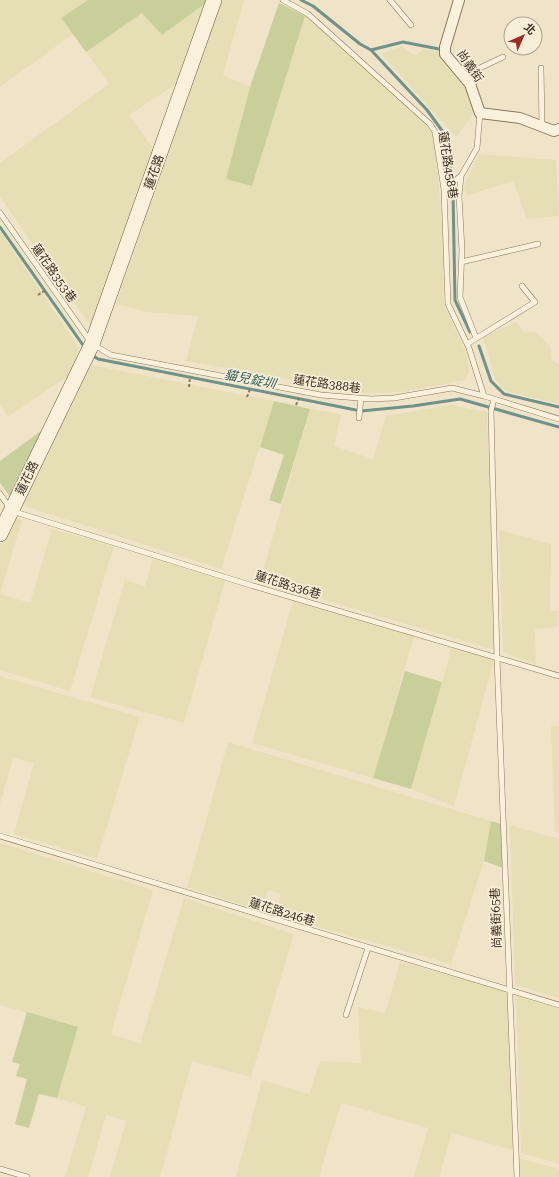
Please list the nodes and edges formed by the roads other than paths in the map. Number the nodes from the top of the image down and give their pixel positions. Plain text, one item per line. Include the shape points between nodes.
1 (214, 0) edge
2 (283, 0) edge
3 (390, 0) edge
4 (459, 0) edge
5 (412, 25) dead end
6 (503, 57) dead end
7 (541, 68) dead end
8 (463, 76) junction
9 (480, 113) junction
10 (542, 126) junction
11 (559, 129) edge
12 (461, 176) junction
13 (444, 188) junction
14 (0, 213) edge
15 (538, 244) dead end
16 (461, 262) junction
17 (522, 286) dead end
18 (476, 338) junction
19 (92, 344) junction
20 (467, 344) junction
21 (484, 396) junction
22 (361, 398) junction
23 (494, 399) junction
24 (359, 418) dead end
25 (559, 419) edge
26 (0, 494) edge
27 (12, 511) junction
28 (0, 534) edge
29 (497, 658) junction
30 (559, 676) edge
31 (0, 836) edge
32 (368, 948) junction
33 (509, 990) junction
34 (559, 1005) edge
35 (346, 1015) dead end
36 (0, 1169) edge
37 (27, 1177) edge
38 (517, 1177) edge

1 - 19 street, 蓮花路
2 - 13 lane, 蓮花路458巷 via 308,14 430,124 435,132
3 - 5 lane
4 - 8 street, 尚義街 via 445,54
6 - 8 lane
7 - 10 lane
8 - 9 street, 尚義街 via 470,84
9 - 10 street via 520,118
9 - 12 lane via 477,148
10 - 11 street via 554,131
12 - 13 lane
12 - 16 lane
13 - 20 lane, 蓮花路458巷 via 448,304
14 - 19 lane, 蓮花路353巷
15 - 16 lane
16 - 18 lane via 460,297
17 - 18 lane via 535,302
18 - 20 lane
19 - 22 lane, 蓮花路388巷 via 111,355 320,395
19 - 27 street, 蓮花路
20 - 21 lane, 蓮花路458巷
21 - 22 lane, 蓮花路388巷 via 452,388 394,398
21 - 23 lane, 蓮花路388巷
22 - 24 lane
23 - 25 lane, 蓮花路388巷
23 - 29 lane, 尚義街65巷 via 491,411
26 - 27 lane
27 - 28 street, 蓮花路
27 - 29 lane, 蓮花路336巷
29 - 30 lane, 蓮花路336巷
29 - 33 lane, 尚義街65巷
31 - 32 lane, 蓮花路246巷
32 - 33 lane, 蓮花路246巷
32 - 35 lane
33 - 34 lane, 蓮花路246巷
33 - 38 lane, 尚義街65巷
36 - 37 lane

